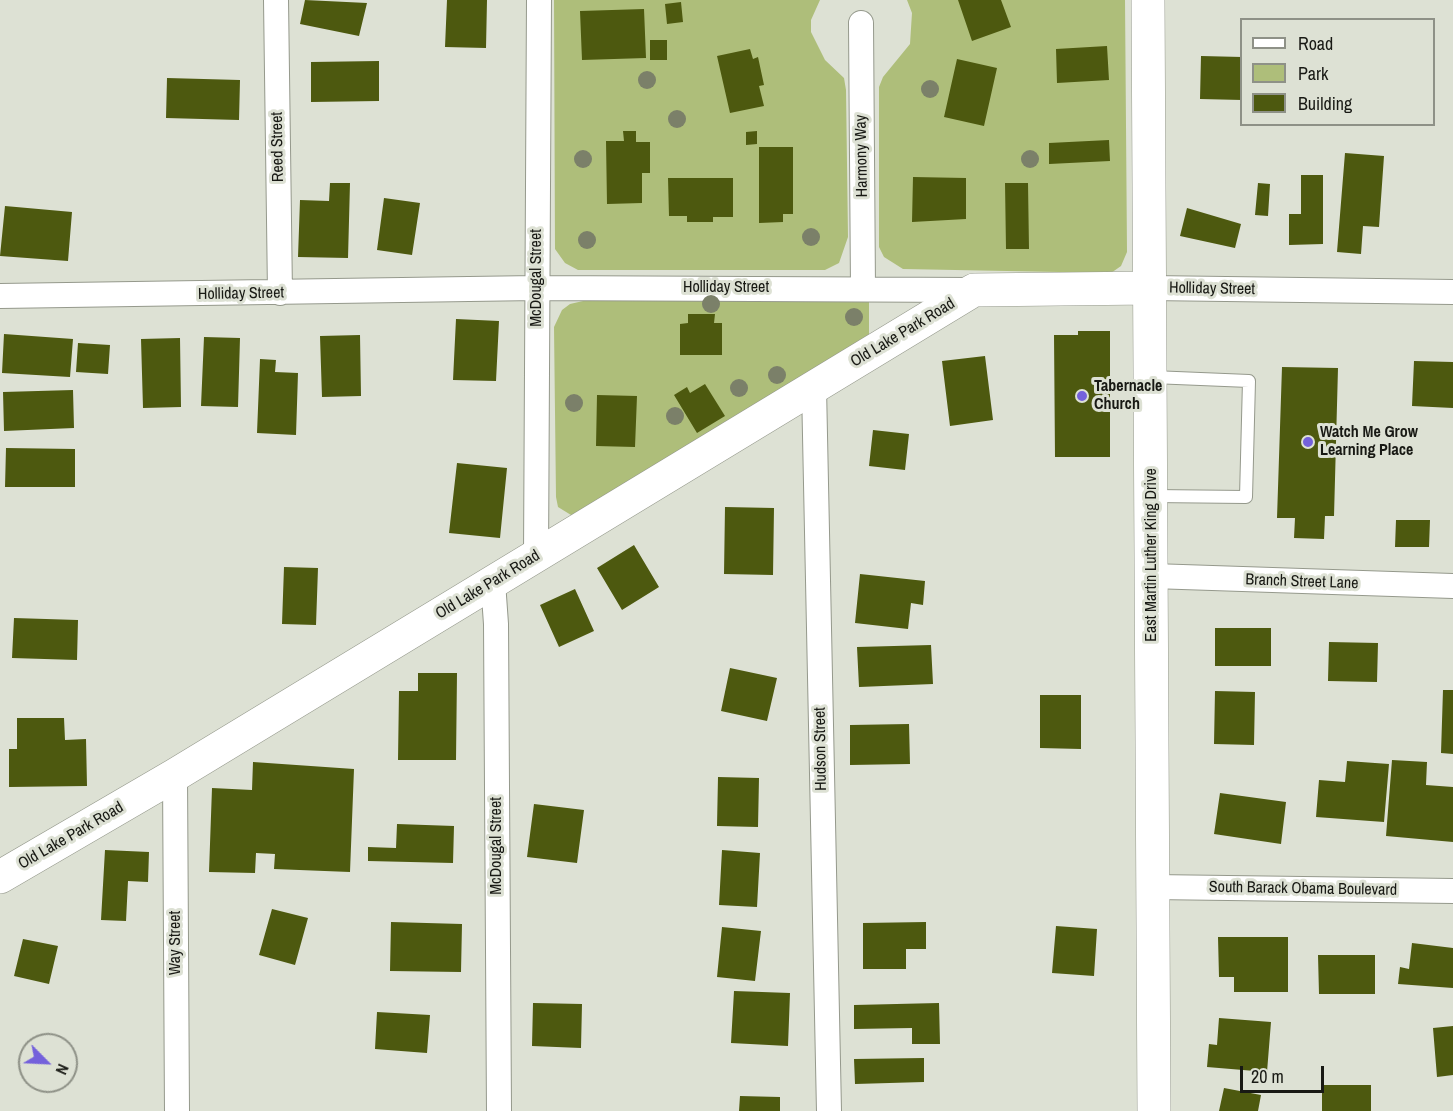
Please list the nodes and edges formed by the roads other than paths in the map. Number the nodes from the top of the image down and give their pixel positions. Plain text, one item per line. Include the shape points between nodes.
1 (276, 0) edge
2 (539, 0) edge
3 (1148, 0) edge
4 (861, 23) dead end
5 (537, 288) junction
6 (1150, 288) junction
7 (863, 289) junction
8 (974, 290) junction
9 (1453, 292) edge
10 (280, 293) junction
11 (0, 296) edge
12 (1151, 377) junction
13 (814, 387) junction
14 (1151, 496) junction
15 (536, 556) junction
16 (1152, 576) junction
17 (493, 582) junction
18 (1453, 586) edge
19 (175, 775) junction
20 (0, 878) edge
21 (1153, 887) junction
22 (1453, 891) edge
23 (177, 1111) edge
24 (499, 1111) edge
25 (829, 1111) edge
26 (1154, 1111) edge

1 - 10 street, Reed Street
2 - 5 street, McDougal Street
3 - 6 street, East Martin Luther King Drive
4 - 7 street, Harmony Way
5 - 7 street, Holliday Street
5 - 10 street, Holliday Street
5 - 15 street, McDougal Street
6 - 8 street, Holliday Street
6 - 9 street, Holliday Street
6 - 12 street, East Martin Luther King Drive
7 - 8 street, Holliday Street
8 - 13 street, Old Lake Park Road
10 - 11 street, Holliday Street
12 - 14 street, East Martin Luther King Drive
12 - 14 lane via 1249,381 1246,497
13 - 15 street, Old Lake Park Road
13 - 25 street, Hudson Street
14 - 16 street, East Martin Luther King Drive
15 - 17 street, Old Lake Park Road
16 - 18 street, Branch Street Lane
16 - 21 street, East Martin Luther King Drive
17 - 19 street, Old Lake Park Road
17 - 24 street, McDougal Street
19 - 20 street, Old Lake Park Road
19 - 23 street, Way Street
21 - 22 street, South Barack Obama Boulevard
21 - 26 street, East Martin Luther King Drive

